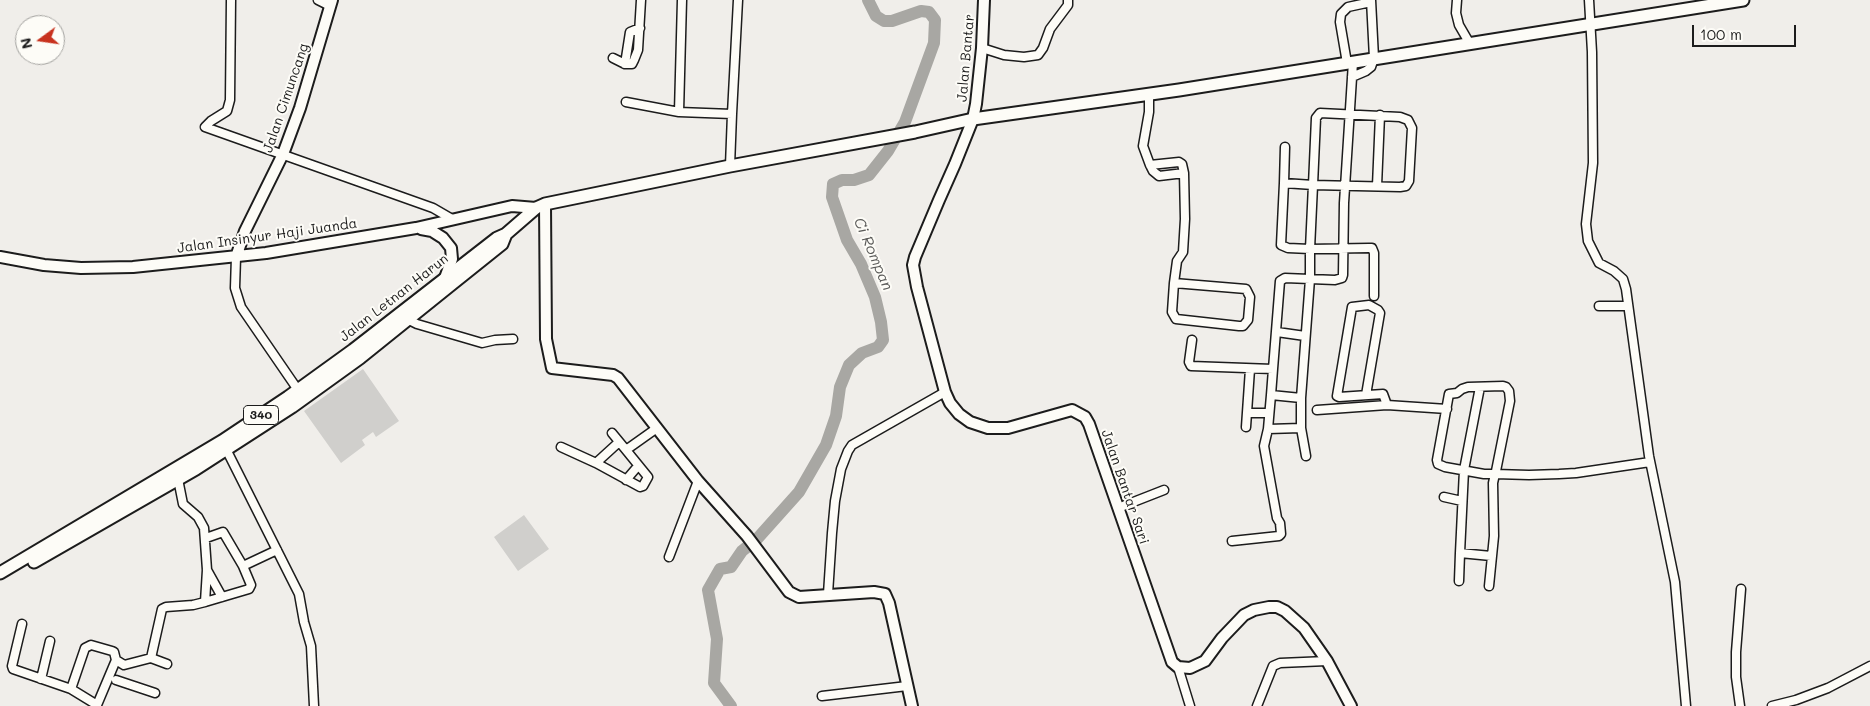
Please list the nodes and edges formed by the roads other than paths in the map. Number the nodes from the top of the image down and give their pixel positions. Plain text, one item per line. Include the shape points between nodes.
1 (231, 0) edge
2 (318, 0) edge
3 (642, 0) edge
4 (682, 0) edge
5 (738, 0) edge
6 (984, 0) edge
7 (1068, 0) edge
8 (1456, 0) edge
9 (1589, 0) edge
10 (1743, 0) edge
11 (1371, 1) edge
12 (331, 3) edge
13 (1697, 4) edge
14 (1590, 24) junction
15 (1470, 44) junction
16 (982, 48) junction
17 (613, 58) dead end
18 (1374, 58) junction
19 (1350, 63) junction
20 (1352, 77) junction
21 (1149, 94) junction
22 (626, 102) dead end
23 (679, 112) junction
24 (1349, 113) junction
25 (732, 114) junction
26 (1380, 115) junction
27 (973, 119) junction
28 (1285, 147) dead end
29 (282, 154) junction
30 (1150, 165) junction
31 (730, 166) junction
32 (1184, 173) junction
33 (1284, 183) junction
34 (1313, 184) junction
35 (1345, 186) junction
36 (1377, 186) junction
37 (541, 206) junction
38 (452, 219) junction
39 (416, 228) junction
40 (506, 234) junction
41 (1342, 248) junction
42 (1310, 249) junction
43 (0, 257) edge
44 (236, 257) junction
45 (445, 278) junction
46 (1310, 279) junction
47 (1174, 283) junction
48 (1374, 296) dead end
49 (1599, 306) dead end
50 (1627, 306) junction
51 (409, 320) junction
52 (1277, 332) junction
53 (1305, 336) junction
54 (513, 339) dead end
55 (1192, 340) dead end
56 (357, 354) junction
57 (1250, 368) junction
58 (1273, 369) junction
59 (1480, 387) junction
60 (298, 390) junction
61 (945, 392) junction
62 (1271, 395) junction
63 (1366, 395) junction
64 (1301, 398) junction
65 (1387, 405) junction
66 (1447, 409) junction
67 (1317, 410) dead end
68 (1247, 413) junction
69 (1270, 413) junction
70 (1246, 426) dead end
71 (657, 428) junction
72 (1301, 428) junction
73 (1268, 429) junction
74 (612, 433) dead end
75 (619, 442) junction
76 (224, 445) junction
77 (561, 447) dead end
78 (626, 450) junction
79 (1306, 456) dead end
80 (1650, 462) junction
81 (596, 464) junction
82 (638, 466) junction
83 (1464, 470) junction
84 (1496, 474) junction
85 (178, 479) junction
86 (626, 480) junction
87 (698, 481) junction
88 (1164, 490) dead end
89 (1444, 497) dead end
90 (1462, 500) junction
91 (1118, 508) junction
92 (206, 538) junction
93 (1232, 541) dead end
94 (277, 550) junction
95 (1460, 553) junction
96 (1491, 556) junction
97 (669, 557) dead end
98 (29, 561) junction
99 (243, 566) junction
100 (207, 570) junction
101 (0, 573) edge
102 (1459, 581) dead end
103 (0, 582) edge
104 (1489, 586) dead end
105 (1740, 589) dead end
106 (828, 594) junction
107 (222, 597) junction
108 (205, 602) junction
109 (22, 624) dead end
110 (50, 640) dead end
111 (151, 658) junction
112 (116, 660) junction
113 (1327, 661) junction
114 (167, 664) dead end
115 (124, 665) junction
116 (1870, 666) edge
117 (1178, 667) junction
118 (41, 679) junction
119 (112, 679) junction
120 (907, 686) junction
121 (70, 689) junction
122 (155, 693) dead end
123 (822, 696) dead end
124 (98, 706) edge
125 (314, 706) edge
126 (912, 706) edge
127 (1190, 706) edge
128 (1257, 706) edge
129 (1351, 706) edge
130 (1686, 706) edge
131 (1740, 706) edge
132 (1772, 706) edge

1 - 29 street via 230,100 227,111 204,127
2 - 12 street
3 - 17 street via 640,28 630,32 625,64
4 - 23 street
5 - 25 street
6 - 16 street, Jalan Bantar
7 - 16 street via 1038,55 1024,58
8 - 15 street via 1459,25
9 - 14 street
10 - 13 main road
11 - 18 street
11 - 19 street via 1348,8 1341,14
12 - 29 street, Jalan Cimuncang via 300,108
13 - 14 main road
14 - 15 main road
14 - 50 street via 1593,163 1586,224 1588,241 1599,263 1623,279
15 - 18 main road
16 - 27 street, Jalan Bantar
18 - 19 main road
18 - 20 street via 1371,67
19 - 20 street
19 - 21 main road
20 - 24 street
21 - 27 main road
21 - 30 street via 1144,146
22 - 23 street
23 - 25 street
24 - 26 street
24 - 34 street via 1318,114
24 - 35 street
25 - 31 street
26 - 36 street
26 - 36 street via 1404,118 1411,124 1410,181 1404,186
27 - 31 main road
27 - 61 street, Jalan Bantar Sari via 914,265 917,288
28 - 33 street
29 - 38 street via 433,208
29 - 44 street, Jalan Cimuncang via 244,231
30 - 32 street via 1159,176
30 - 32 street via 1179,162
31 - 37 main road
32 - 47 street via 1183,252 1177,261
33 - 34 street
33 - 42 street via 1281,245
34 - 35 street
34 - 42 street
35 - 36 street
35 - 41 street
37 - 38 street, Jalan Insinyur Haji Juanda via 512,206
37 - 40 main road
37 - 71 street via 546,339 551,366 616,376
38 - 39 street, Jalan Insinyur Haji Juanda
39 - 44 street, Jalan Insinyur Haji Juanda
39 - 45 street via 432,231 451,248 452,259
40 - 45 main road, Jalan Letnan Harun / 340
40 - 51 main road, Jalan Letnan Harun / 340 via 502,244
41 - 42 street
41 - 46 street via 1342,278
41 - 48 street via 1374,250
42 - 46 street
43 - 44 street, Jalan Insinyur Haji Juanda via 44,266 81,268 133,267
44 - 60 street via 235,288 242,307
45 - 56 main road, Jalan Letnan Harun / 340
46 - 52 street via 1285,278 1280,281
46 - 53 street
47 - 47 street via 1246,289 1250,297 1248,320 1243,326 1176,320 1172,312
49 - 50 street
50 - 80 street
51 - 54 street via 482,344
51 - 56 main road, Jalan Letnan Harun / 340
52 - 53 street
52 - 58 street
53 - 64 street
55 - 57 street via 1188,362 1191,366
56 - 60 main road, Jalan Letnan Harun / 340
56 - 76 main road, Jalan Letnan Harun / 340 via 292,408
57 - 58 street
57 - 68 street
58 - 62 street
59 - 66 street via 1449,394
59 - 83 street
59 - 84 street via 1503,386 1509,391 1510,401
60 - 76 main road, Jalan Letnan Harun / 340
61 - 91 street, Jalan Bantar Sari via 959,414 988,428 1008,428 1072,410 1085,417
61 - 106 street via 848,451 835,501
62 - 64 street
62 - 69 street
63 - 63 street via 1339,397 1336,392 1352,307 1369,305 1380,313
63 - 65 street via 1384,395
64 - 72 street
65 - 66 street
65 - 67 street
66 - 83 street via 1438,464
68 - 69 street
68 - 70 street
69 - 73 street
71 - 78 street
71 - 87 street
72 - 73 street
72 - 79 street
73 - 93 street via 1264,449 1281,535
74 - 75 street
75 - 78 street
75 - 81 street
76 - 85 main road
76 - 94 street
76 - 98 main road, Jalan Letnan Harun / 340
77 - 81 street
78 - 82 street
80 - 84 street via 1576,473
80 - 130 street via 1675,582
81 - 86 street
82 - 86 street
82 - 86 street via 648,477 643,486
83 - 84 street
83 - 90 street
84 - 96 street via 1492,492 1494,536
85 - 92 street via 184,504 203,524
85 - 98 main road
87 - 97 street
87 - 106 street via 747,536 789,592 799,597
88 - 91 street
89 - 90 street
90 - 95 street
91 - 117 street, Jalan Bantar Sari via 1172,662
92 - 99 street via 223,532
92 - 100 street
94 - 99 street
94 - 125 street via 299,594 309,636
95 - 96 street
95 - 102 street
96 - 104 street
98 - 101 main road, Jalan Letnan Harun / 340
98 - 103 main road
99 - 107 street via 250,587
100 - 107 street
100 - 108 street
105 - 131 street via 1736,677
106 - 120 street via 882,592 886,596
107 - 108 street
108 - 111 street via 162,609
109 - 118 street via 12,668
110 - 118 street
111 - 114 street
111 - 115 street
112 - 115 street
112 - 119 street
112 - 121 street via 112,651 92,645 86,647
113 - 117 street via 1304,628 1285,611 1269,606 1244,615 1205,661 1190,668
113 - 128 street via 1273,666
113 - 129 street
115 - 119 street
116 - 132 street via 1828,688
117 - 127 street
118 - 121 street
119 - 122 street
119 - 124 street
120 - 123 street
120 - 126 street
121 - 124 street

